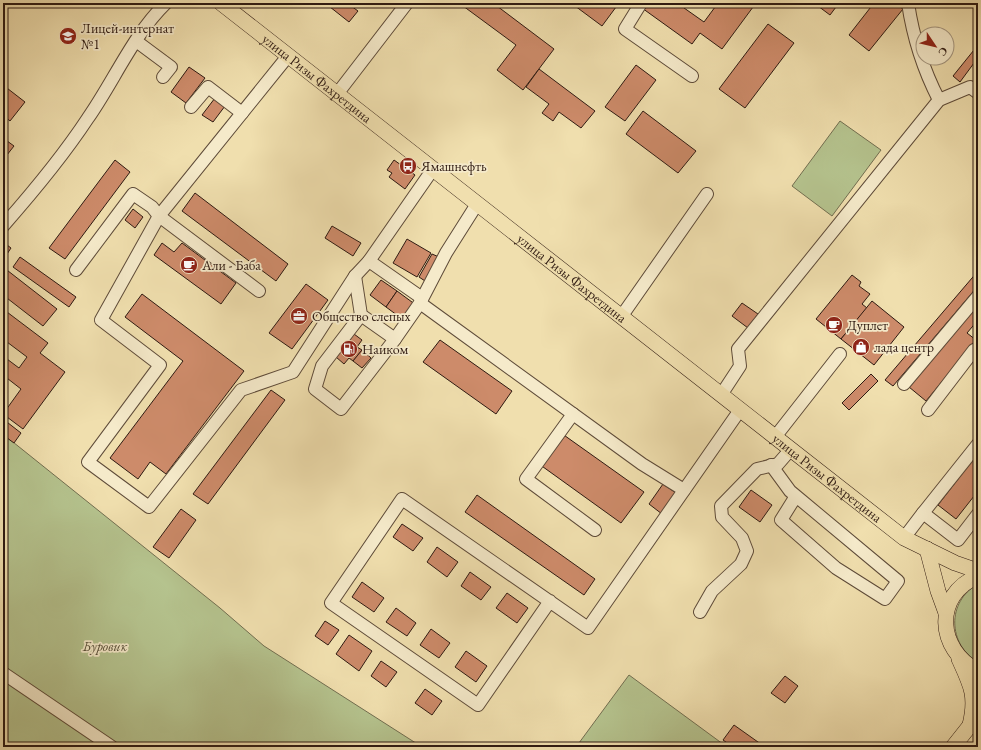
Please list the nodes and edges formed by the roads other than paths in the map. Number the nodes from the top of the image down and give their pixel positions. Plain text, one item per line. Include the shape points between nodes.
1 (166, 3) edge
2 (221, 3) edge
3 (407, 3) edge
4 (641, 3) edge
5 (908, 3) edge
6 (136, 41) junction
7 (288, 56) junction
8 (692, 76) dead end
9 (163, 77) dead end
10 (978, 93) edge
11 (337, 94) junction
12 (939, 100) junction
13 (192, 107) dead end
14 (242, 114) junction
15 (433, 169) junction
16 (707, 194) dead end
17 (477, 204) junction
18 (159, 216) junction
19 (3, 226) edge
20 (369, 261) junction
21 (76, 270) dead end
22 (355, 276) junction
23 (259, 291) dead end
24 (978, 296) edge
25 (421, 301) junction
26 (361, 315) junction
27 (621, 317) junction
28 (395, 339) junction
29 (978, 348) edge
30 (840, 354) dead end
31 (904, 384) dead end
32 (721, 395) junction
33 (740, 410) junction
34 (928, 410) dead end
35 (573, 414) junction
36 (775, 437) junction
37 (978, 444) edge
38 (790, 449) junction
39 (771, 466) junction
40 (684, 490) junction
41 (796, 496) junction
42 (923, 513) junction
43 (978, 514) edge
44 (595, 530) dead end
45 (904, 538) junction
46 (927, 548) junction
47 (978, 571) edge
48 (978, 576) edge
49 (550, 601) junction
50 (700, 612) dead end
51 (946, 613) junction
52 (959, 658) junction
53 (978, 671) edge
54 (3, 673) edge
55 (974, 720) edge
56 (112, 747) edge
57 (953, 747) edge

1 - 6 street
2 - 7 main road, улица Ризы Фахретдина
3 - 11 street
4 - 8 street via 625,29
5 - 12 street via 911,27 924,68
6 - 9 street via 171,68
6 - 19 street via 88,119 32,193
7 - 11 main road, улица Ризы Фахретдина
7 - 14 street
10 - 12 street via 970,87
11 - 15 main road, улица Ризы Фахретдина
12 - 32 street via 738,349 740,366
13 - 14 street via 208,87
14 - 18 street
15 - 17 main road, улица Ризы Фахретдина
15 - 20 street
16 - 27 street
17 - 25 street via 446,253
17 - 27 main road, улица Ризы Фахретдина
18 - 21 street via 152,207 133,194
18 - 22 street via 101,320 160,365 88,462 149,507 241,390 293,372
18 - 23 street
20 - 22 street
20 - 25 street
22 - 26 street
24 - 31 street
25 - 28 street
25 - 35 street
26 - 28 street
26 - 28 street via 322,366 315,389 341,409
27 - 32 main road, улица Ризы Фахретдина
29 - 34 street
30 - 36 street
32 - 33 main road, улица Ризы Фахретдина
33 - 36 main road, улица Ризы Фахретдина
33 - 40 street
35 - 40 street via 642,464
35 - 44 street via 526,479
36 - 38 main road, улица Ризы Фахретдина
37 - 42 street
38 - 39 street via 778,464
38 - 45 main road, улица Ризы Фахретдина
39 - 41 street
39 - 50 street via 757,469 721,506 722,517 742,538 747,551 742,564 712,591
40 - 49 street via 588,628
41 - 41 street via 898,581 885,599 836,568 781,520
42 - 43 street via 958,540
42 - 45 street
45 - 46 main road, улица Ризы Фахретдина
46 - 47 main road, улица Ризы Фахретдина via 955,563
46 - 51 main road
48 - 51 main road via 959,588
49 - 49 street via 478,705 331,603 402,499
51 - 52 main road via 947,637
52 - 53 main road
52 - 55 main road via 973,694
54 - 56 street
55 - 57 main road

